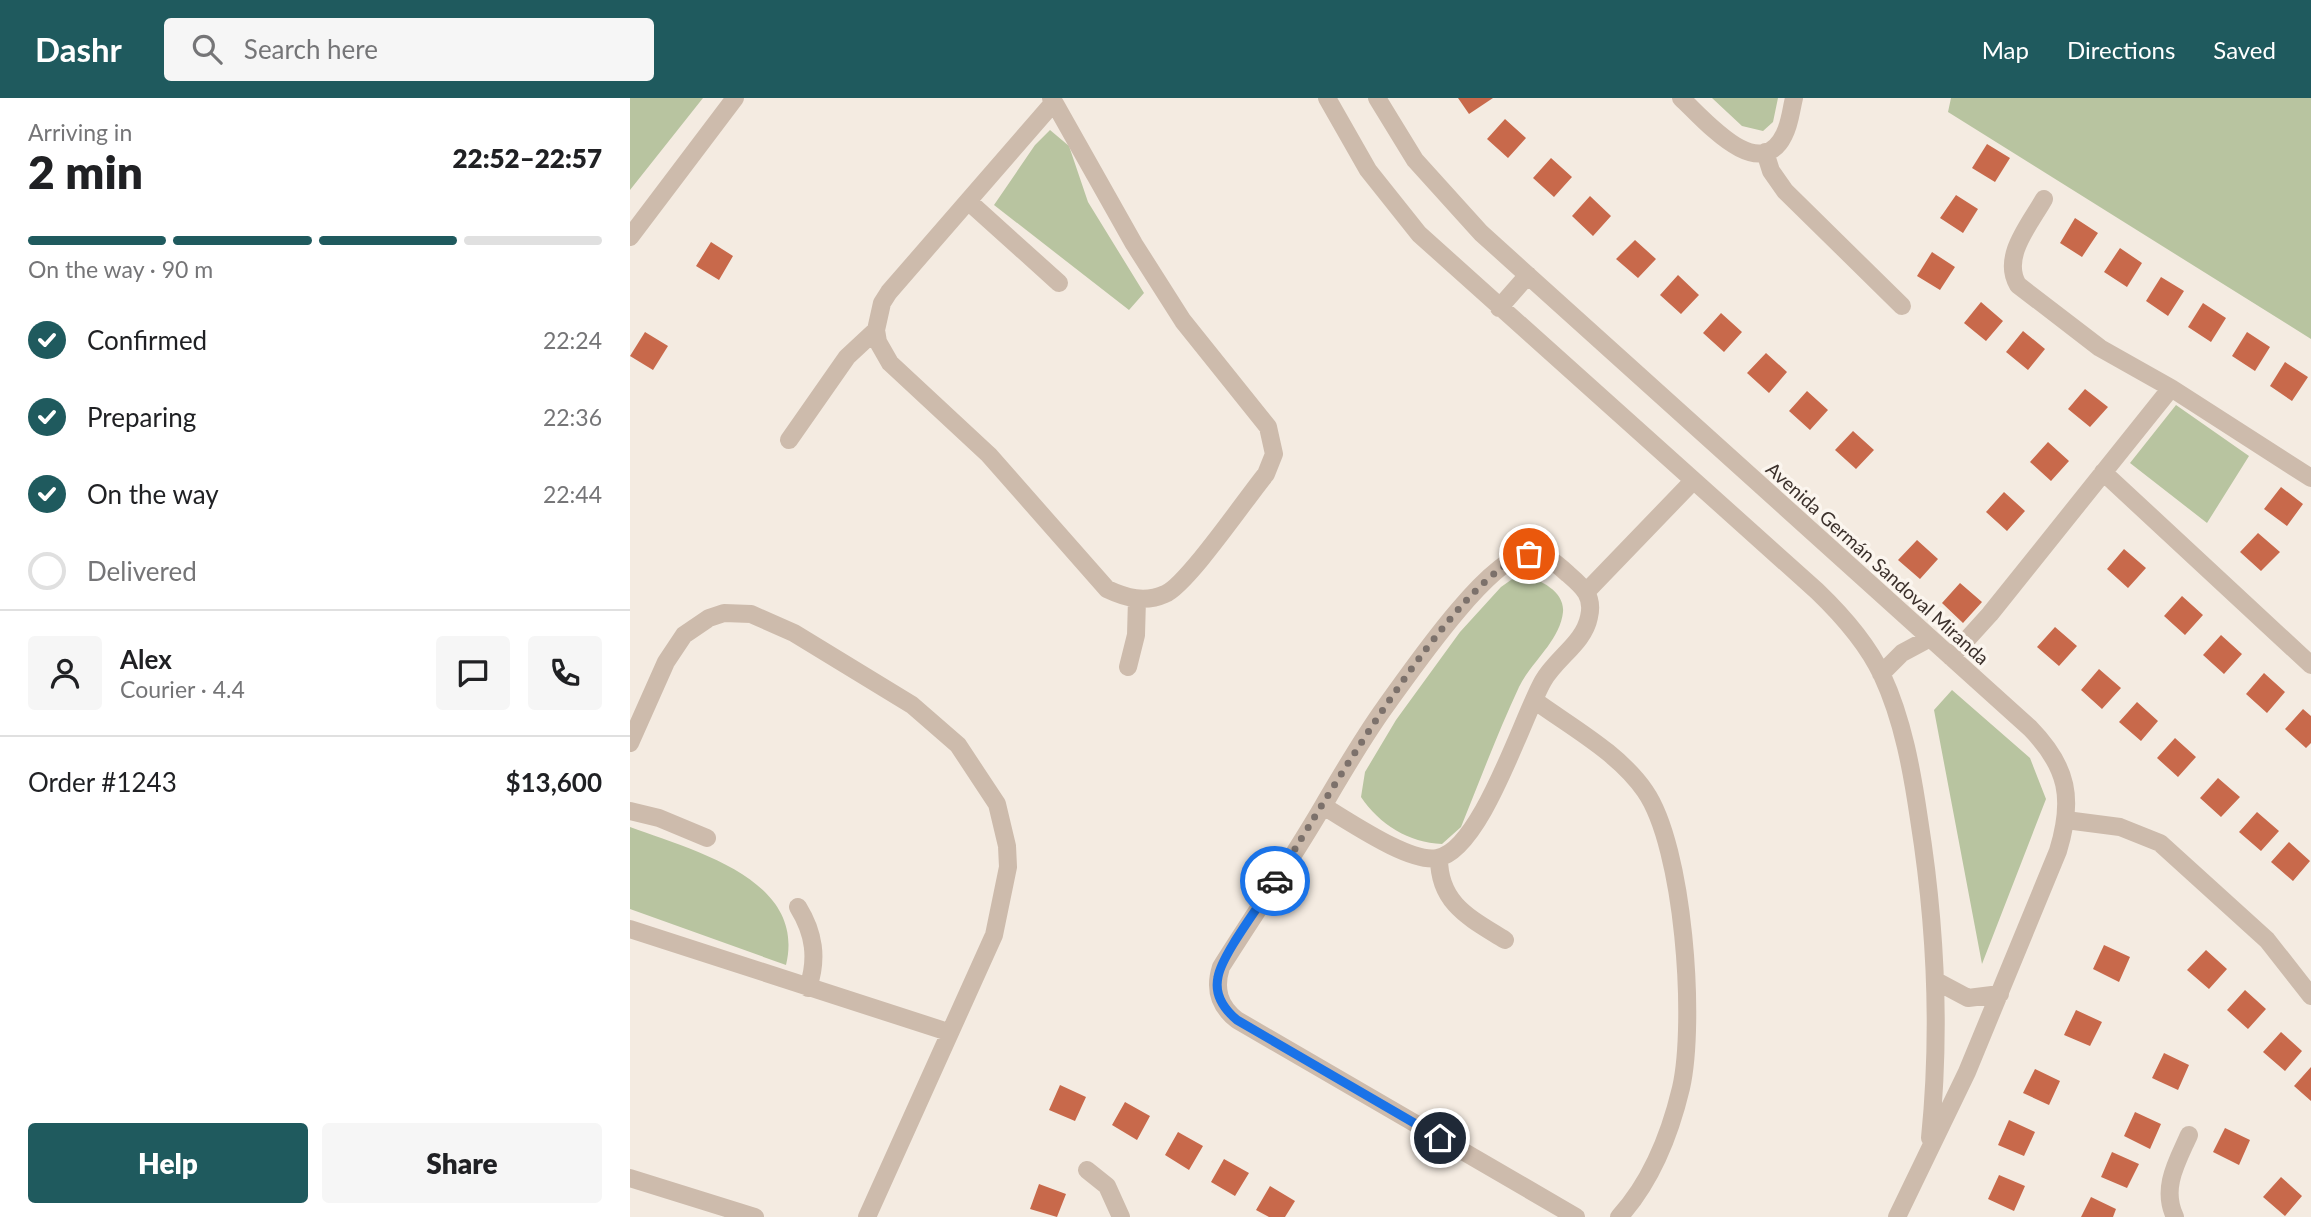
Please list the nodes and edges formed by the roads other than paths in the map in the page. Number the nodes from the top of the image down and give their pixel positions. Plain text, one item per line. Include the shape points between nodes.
1 (735, 98) edge
2 (1326, 98) edge
3 (1377, 98) edge
4 (1681, 98) edge
5 (1794, 98) edge
6 (1052, 100) edge
7 (1765, 152) junction
8 (2044, 199) dead end
9 (968, 201) junction
10 (630, 237) edge
11 (1528, 275) junction
12 (1059, 283) dead end
13 (1902, 306) dead end
14 (1499, 308) junction
15 (876, 330) junction
16 (2171, 388) junction
17 (789, 440) dead end
18 (2104, 472) junction
19 (2311, 478) edge
20 (1693, 481) junction
21 (1587, 591) junction
22 (1137, 599) junction
23 (1930, 638) junction
24 (1951, 657) junction
25 (2311, 665) edge
26 (1128, 667) dead end
27 (1881, 674) junction
28 (1534, 700) junction
29 (630, 743) edge
30 (1323, 806) junction
31 (630, 811) edge
32 (2066, 820) junction
33 (706, 838) dead end
34 (1438, 858) junction
35 (798, 907) dead end
36 (630, 929) edge
37 (1505, 940) dead end
38 (1938, 982) junction
39 (807, 988) junction
40 (2000, 994) junction
41 (2311, 996) edge
42 (948, 1032) junction
43 (2189, 1135) dead end
44 (1928, 1152) junction
45 (1087, 1170) dead end
46 (630, 1178) edge
47 (755, 1217) edge
48 (867, 1217) edge
49 (1121, 1217) edge
50 (1576, 1217) edge
51 (1619, 1217) edge
52 (1897, 1217) edge
53 (2175, 1217) edge

1 - 10 street
2 - 14 street, Avenida Germán Sandoval Miranda via 1392,203 1448,263
3 - 11 street, Avenida Germán Sandoval Miranda via 1415,160 1447,198
4 - 7 street via 1739,149
5 - 7 street via 1780,143
6 - 9 street
6 - 22 street via 1158,283 1207,353 1263,419 1274,444 1266,474 1178,586 1166,594
7 - 13 street via 1785,191
8 - 16 street via 2012,257 2018,285 2100,348
9 - 12 street
9 - 15 street via 889,292
11 - 14 street
11 - 23 street, Avenida Germán Sandoval Miranda
14 - 20 street, Avenida Germán Sandoval Miranda
15 - 17 street via 847,357
15 - 22 street via 890,363 989,455 1096,578 1107,589
16 - 18 street
16 - 19 street
18 - 24 street
18 - 25 street
20 - 21 street
20 - 27 street, Avenida Germán Sandoval Miranda via 1840,614
21 - 28 street via 1586,629 1556,662
21 - 30 street via 1542,555 1520,556 1504,565 1463,604 1409,674 1351,754
22 - 26 street via 1136,635
23 - 24 street, Avenida Germán Sandoval Miranda
23 - 27 street via 1902,653
24 - 32 street, Avenida Germán Sandoval Miranda via 2054,754 2065,780
27 - 38 street, Avenida Germán Sandoval Miranda via 1895,707 1916,798
28 - 34 street via 1490,797 1461,843
28 - 51 street via 1616,761 1644,790 1658,815 1678,901 1687,1027 1681,1087 1661,1150
29 - 42 street via 673,648 703,622 738,612 794,633 936,724 987,785 997,804 1007,846 1006,889 994,935
30 - 34 street via 1415,856
30 - 50 street via 1221,967 1217,986 1223,1006 1237,1020
31 - 33 street
32 - 40 street, Avenida Germán Sandoval Miranda
32 - 41 street via 2120,827 2160,843 2267,940
34 - 37 street via 1450,901
35 - 39 street via 814,950
36 - 39 street
38 - 40 street via 1969,998
38 - 44 street, Avenida Germán Sandoval Miranda
39 - 42 street
40 - 44 street, Avenida Germán Sandoval Miranda
42 - 48 street
43 - 53 street via 2169,1183
44 - 52 street, Avenida Germán Sandoval Miranda
45 - 49 street via 1107,1186
46 - 47 street

